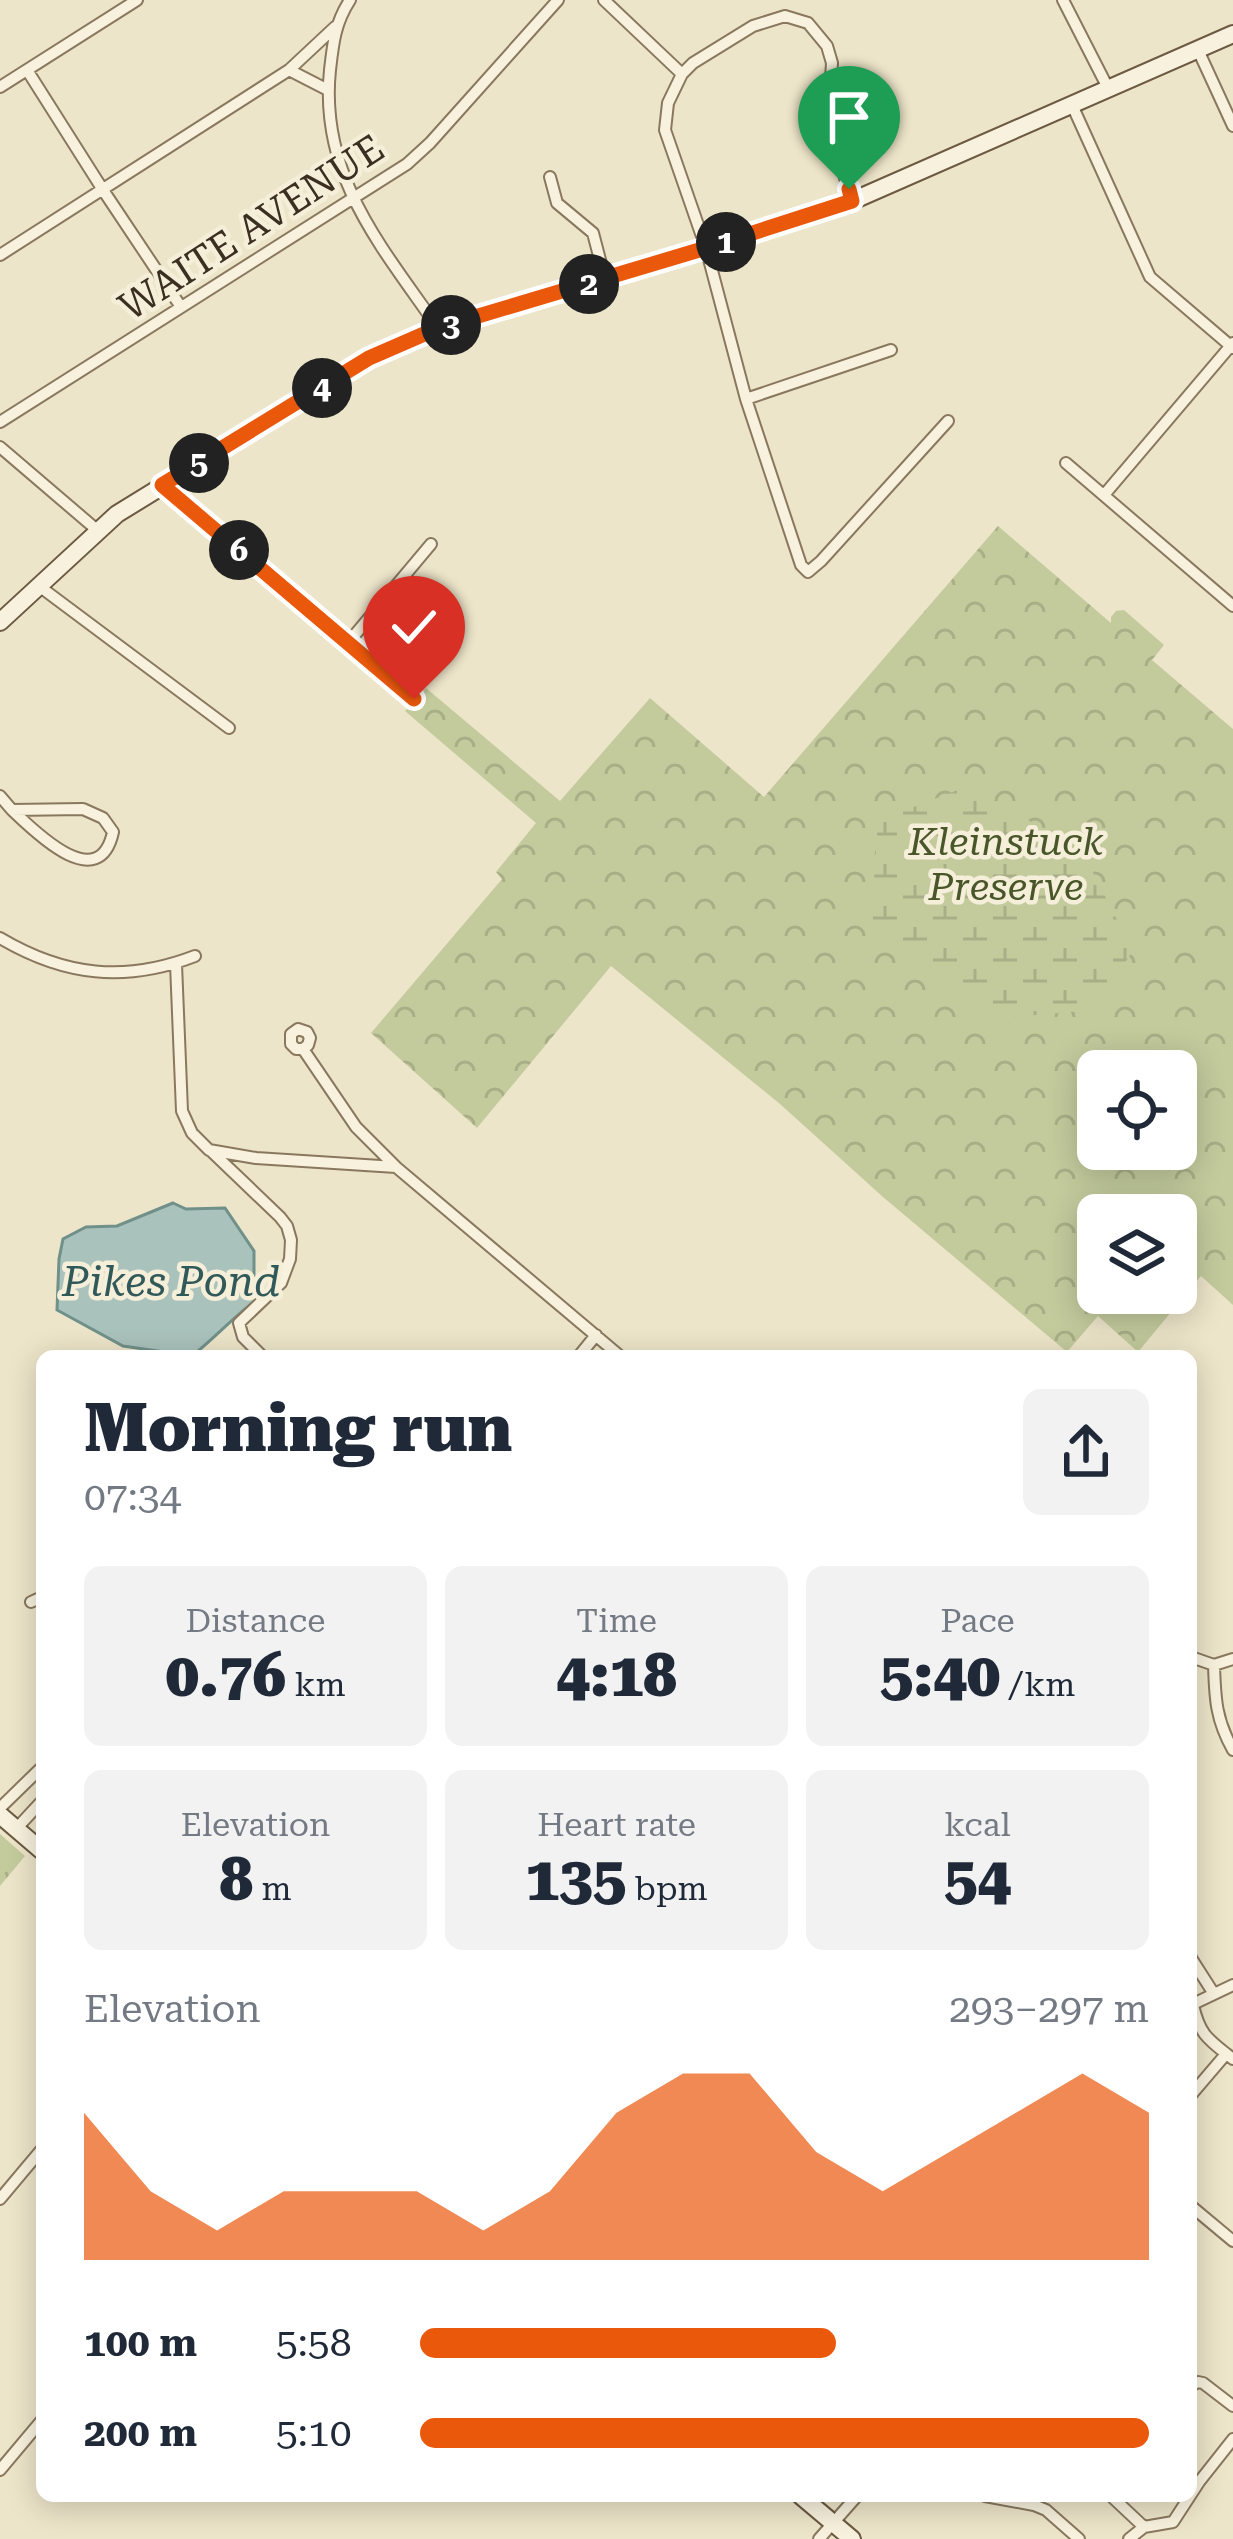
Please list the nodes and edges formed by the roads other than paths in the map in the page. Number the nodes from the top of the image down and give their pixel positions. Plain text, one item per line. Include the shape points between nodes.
1 (136, 0) edge
2 (558, 0) edge
3 (604, 0) edge
4 (1063, 0) edge
5 (345, 2) edge
6 (335, 27) junction
7 (1233, 34) edge
8 (1198, 50) junction
9 (27, 70) junction
10 (289, 70) junction
11 (682, 74) junction
12 (0, 87) edge
13 (1108, 88) junction
14 (328, 89) junction
15 (1072, 105) junction
16 (1233, 126) edge
17 (550, 177) dead end
18 (103, 190) junction
19 (352, 199) junction
20 (852, 201) junction
21 (706, 248) junction
22 (0, 255) edge
23 (604, 279) junction
24 (181, 307) junction
25 (438, 328) junction
26 (1232, 346) edge
27 (891, 350) dead end
28 (746, 399) junction
29 (948, 421) dead end
30 (0, 422) edge
31 (0, 447) edge
32 (1066, 464) dead end
33 (162, 485) junction
34 (1104, 495) junction
35 (97, 530) junction
36 (431, 544) dead end
37 (40, 586) junction
38 (1233, 606) edge
39 (0, 622) edge
40 (348, 643) junction
41 (414, 699) dead end
42 (229, 728) dead end
43 (0, 796) edge
44 (12, 809) junction
45 (0, 938) edge
46 (195, 956) dead end
47 (176, 964) junction
48 (303, 1049) dead end
49 (209, 1150) junction
50 (396, 1167) junction
51 (596, 1335) junction
52 (256, 1350) edge
53 (584, 1350) edge
54 (613, 1350) edge
55 (1233, 1659) edge
56 (1197, 1660) edge
57 (1214, 1665) junction
58 (1215, 1707) junction
59 (1233, 1708) edge
60 (1233, 1750) edge
61 (36, 1774) edge
62 (36, 1807) edge
63 (0, 1811) edge
64 (16, 1829) junction
65 (36, 1846) edge
66 (1197, 1967) edge
67 (1233, 1985) edge
68 (1214, 1994) junction
69 (1197, 2002) edge
70 (1197, 2018) edge
71 (1230, 2056) edge
72 (1197, 2089) edge
73 (36, 2156) edge
74 (0, 2199) edge
75 (1197, 2211) edge
76 (1233, 2241) edge
77 (1197, 2383) edge
78 (1233, 2406) edge
79 (36, 2427) edge
80 (1233, 2440) edge
81 (0, 2470) edge
82 (1197, 2489) edge
83 (808, 2502) edge
84 (851, 2502) edge
85 (1018, 2502) edge
86 (1117, 2502) edge
87 (1188, 2502) edge
88 (832, 2523) junction
89 (1144, 2527) junction
90 (818, 2539) edge
91 (852, 2539) edge
92 (1079, 2539) edge
93 (1130, 2539) edge

1 - 9 street
2 - 19 street, WAITE AVENUE via 430,143
3 - 11 street
4 - 13 street
5 - 6 street
6 - 10 street
6 - 14 street
7 - 8 main road
8 - 13 main road
8 - 16 street
9 - 12 street
9 - 18 street
10 - 14 street
10 - 18 street
11 - 20 street via 753,26 785,16 808,23 832,62 824,108
11 - 21 street via 665,130
13 - 15 main road
14 - 19 street via 333,142
15 - 20 main road
15 - 26 street via 1150,278
17 - 23 street via 557,203 593,233
18 - 22 street
18 - 24 street
19 - 24 street, WAITE AVENUE
19 - 25 street
20 - 21 main road
21 - 23 main road
21 - 28 street
23 - 25 main road
24 - 30 street, WAITE AVENUE
25 - 33 main road via 369,358
26 - 34 street
27 - 28 street
28 - 29 street via 808,572
31 - 35 street
32 - 34 street
33 - 35 main road
33 - 40 street
34 - 38 street
35 - 37 main road
36 - 40 street
37 - 39 main road
37 - 42 street
40 - 41 street
43 - 44 street
44 - 44 street via 82,809 103,818 113,832 110,844 86,860 62,854
45 - 47 street via 87,972
46 - 47 street
47 - 49 street via 182,1111
48 - 50 street via 356,1127
49 - 50 street
49 - 52 street via 289,1231 281,1283 239,1323
50 - 51 street
51 - 53 street
51 - 54 street
55 - 57 street
56 - 57 street
57 - 58 street
58 - 59 street
58 - 60 street
61 - 63 street
62 - 64 street
63 - 64 main road
64 - 65 main road
66 - 68 street
67 - 68 street
68 - 69 street
70 - 71 street via 1210,2043
71 - 72 street
73 - 74 street
75 - 76 street
77 - 78 street
79 - 81 street
80 - 82 street
83 - 88 main road
84 - 88 street
85 - 92 street via 1046,2510
86 - 89 street
87 - 89 street via 1173,2522
88 - 90 street
88 - 91 main road
89 - 93 street

